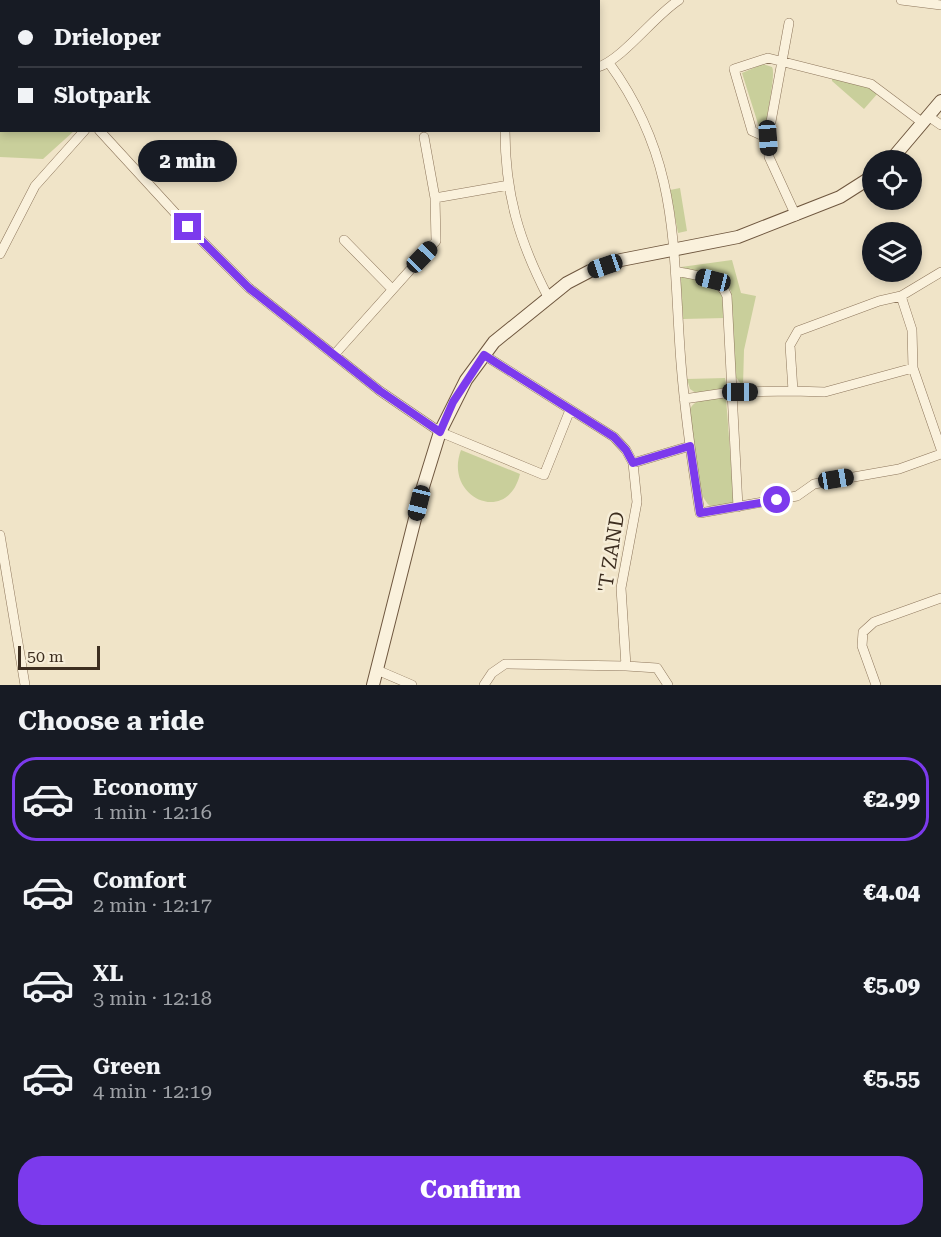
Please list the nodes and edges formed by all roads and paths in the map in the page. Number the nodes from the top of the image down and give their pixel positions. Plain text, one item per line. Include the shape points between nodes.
1 (679, 0) edge
2 (901, 0) edge
3 (941, 5) edge
4 (789, 23) dead end
5 (781, 61) junction
6 (609, 63) junction
7 (600, 66) edge
8 (941, 101) edge
9 (926, 120) junction
10 (941, 124) edge
11 (83, 132) edge
12 (101, 132) edge
13 (505, 132) edge
14 (424, 137) dead end
15 (768, 138) junction
16 (900, 150) edge
17 (862, 183) edge
18 (509, 185) junction
19 (435, 198) junction
20 (796, 216) junction
21 (344, 240) dead end
22 (675, 250) junction
23 (0, 254) edge
24 (676, 271) junction
25 (941, 272) edge
26 (392, 289) junction
27 (901, 296) junction
28 (548, 297) junction
29 (334, 355) junction
30 (484, 355) junction
31 (913, 368) junction
32 (731, 392) junction
33 (793, 392) junction
34 (684, 399) junction
35 (570, 410) junction
36 (440, 432) junction
37 (690, 446) junction
38 (941, 449) edge
39 (941, 454) edge
40 (633, 463) junction
41 (738, 507) junction
42 (0, 535) edge
43 (941, 598) edge
44 (626, 666) junction
45 (377, 670) junction
46 (25, 685) edge
47 (373, 685) edge
48 (412, 685) edge
49 (484, 685) edge
50 (668, 685) edge
51 (876, 685) edge

1 - 6 street
2 - 3 street
4 - 5 street
5 - 9 street via 871,84
5 - 15 street
5 - 15 street via 768,58 734,69 752,131
6 - 7 street
6 - 22 street via 641,115 657,153
8 - 9 street
9 - 10 street
9 - 16 street
11 - 23 street via 35,186
12 - 29 street via 249,288
13 - 18 street
14 - 19 street
15 - 20 street via 769,157
17 - 20 street
18 - 19 street
18 - 28 street via 524,248
19 - 26 street via 436,241
20 - 22 street via 724,242
21 - 26 street
22 - 24 street
22 - 28 street via 621,260 567,283
24 - 32 street via 713,280 725,290
24 - 34 street
25 - 27 street
26 - 29 street
27 - 31 street via 912,330
27 - 33 street via 798,331 790,345
28 - 30 street
29 - 36 street
30 - 35 street
30 - 36 street via 453,402
31 - 33 street via 825,392
31 - 38 street
32 - 33 street
32 - 34 street
32 - 41 street
34 - 37 street
35 - 36 street via 544,475
35 - 40 street via 614,437
36 - 45 street
37 - 40 street
37 - 41 street via 700,513
39 - 41 street via 899,470 814,484 797,496
40 - 44 street, 'T ZAND via 637,502 621,588
42 - 46 street
43 - 51 street via 874,622 863,632 862,646
44 - 49 street via 504,664
44 - 50 street via 657,668
45 - 47 street
45 - 48 street

